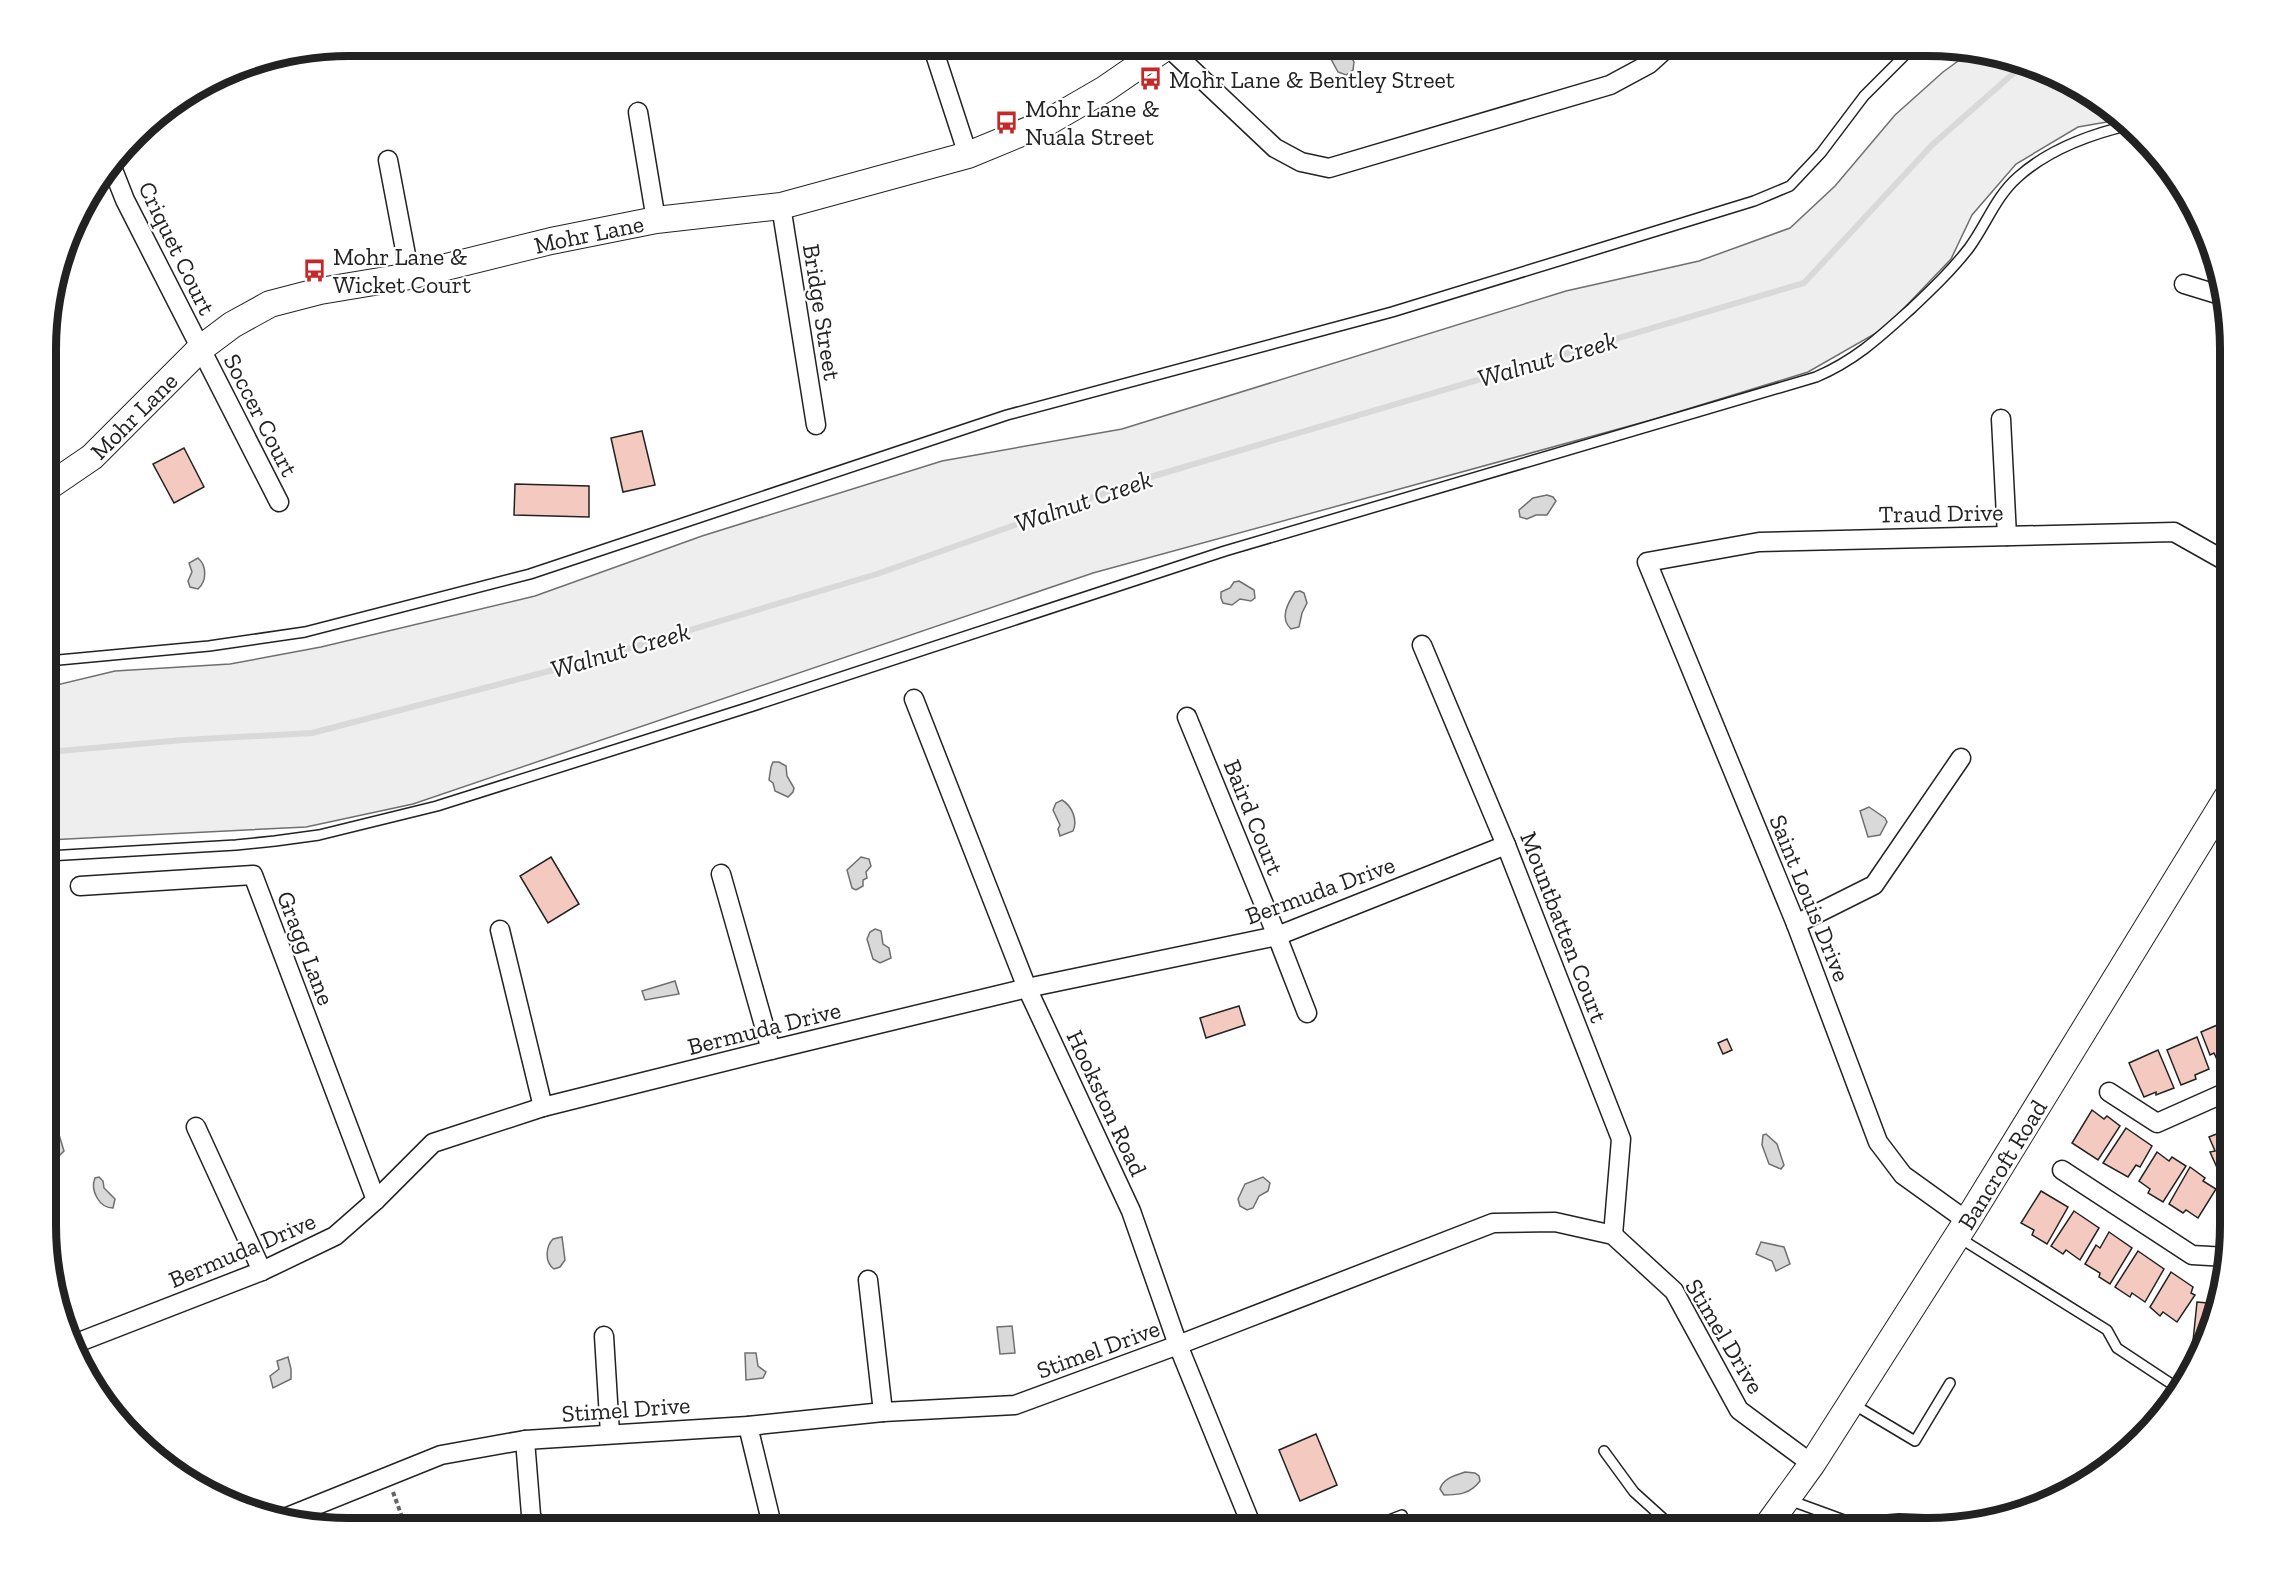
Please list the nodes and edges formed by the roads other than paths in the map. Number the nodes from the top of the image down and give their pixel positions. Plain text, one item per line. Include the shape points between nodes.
1 (936, 56) edge
2 (1154, 56) edge
3 (1178, 56) edge
4 (1657, 56) edge
5 (1904, 56) edge
6 (638, 112) dead end
7 (2119, 127) edge
8 (968, 155) junction
9 (388, 160) dead end
10 (114, 173) edge
11 (781, 206) junction
12 (656, 220) junction
13 (410, 276) junction
14 (2184, 284) dead end
15 (2214, 293) edge
16 (200, 349) junction
17 (2001, 419) dead end
18 (816, 425) dead end
19 (56, 482) edge
20 (279, 502) dead end
21 (2007, 536) junction
22 (2220, 558) edge
23 (1647, 562) joint
24 (1422, 645) dead end
25 (56, 660) edge
26 (914, 699) dead end
27 (1187, 717) dead end
28 (1960, 758) dead end
29 (2220, 809) edge
30 (1506, 845) junction
31 (56, 856) edge
32 (721, 874) dead end
33 (80, 886) dead end
34 (1796, 924) junction
35 (500, 930) dead end
36 (1278, 936) junction
37 (1027, 988) junction
38 (1307, 1013) dead end
39 (771, 1050) junction
40 (2109, 1092) dead end
41 (2220, 1095) edge
42 (543, 1107) junction
43 (196, 1127) dead end
44 (2062, 1170) dead end
45 (376, 1200) junction
46 (1963, 1229) junction
47 (1613, 1235) junction
48 (2218, 1256) edge
49 (262, 1271) junction
50 (868, 1280) dead end
51 (604, 1336) dead end
52 (80, 1342) edge
53 (1178, 1345) junction
54 (1950, 1383) dead end
55 (2172, 1384) edge
56 (1851, 1402) junction
57 (883, 1412) junction
58 (748, 1426) junction
59 (610, 1434) junction
60 (525, 1440) junction
61 (1604, 1451) dead end
62 (1812, 1464) junction
63 (1786, 1499) junction
64 (295, 1514) edge
65 (1402, 1515) dead end
66 (532, 1518) edge
67 (771, 1518) edge
68 (1249, 1518) edge
69 (1394, 1518) edge
70 (1663, 1518) edge
71 (1773, 1518) edge
72 (1841, 1518) edge

1 - 8 street
2 - 8 street, Mohr Lane via 1048,122
3 - 4 street via 1275,148 1301,162 1329,168 1610,85
5 - 25 lane via 1864,96 1790,186 1754,201 1392,312 1007,415 530,574 305,632 209,646
6 - 12 street
7 - 31 lane via 2078,141 2020,175 2006,189 1945,278 1866,350 1816,377 1225,551 437,806 275,841
8 - 11 street, Mohr Lane
9 - 13 street
10 - 16 street, Criquet Court
11 - 12 street, Mohr Lane
11 - 18 street, Bridge Street
12 - 13 street, Mohr Lane
13 - 16 street, Mohr Lane via 270,304
14 - 15 street
16 - 19 street, Mohr Lane via 92,457
16 - 20 street, Soccer Court
17 - 21 street
21 - 22 street, Traud Drive via 2174,532
21 - 23 street, Traud Drive via 1759,542
23 - 34 street, Saint Louis Drive
24 - 30 street, Mountbatten Court
26 - 37 street, Hookston Road
27 - 36 street, Baird Court
28 - 34 street via 1874,885
29 - 46 street, Bancroft Road
30 - 36 street, Bermuda Drive
30 - 47 street, Mountbatten Court via 1621,1139
32 - 39 street
33 - 45 street, Gragg Lane via 253,875
34 - 46 street, Saint Louis Drive via 1878,1143 1903,1175
35 - 42 street
36 - 37 street, Bermuda Drive
36 - 38 street, Baird Court
37 - 39 street, Bermuda Drive
37 - 53 street, Hookston Road via 1131,1211
39 - 42 street, Bermuda Drive
40 - 41 street via 2157,1123
42 - 45 street, Bermuda Drive via 433,1143
43 - 49 street
44 - 48 street via 2192,1255
45 - 49 street, Bermuda Drive via 335,1236
46 - 55 lane via 2108,1330 2117,1348
46 - 56 street, Bancroft Road
47 - 53 street, Stimel Drive via 1554,1222 1493,1223
47 - 62 street, Stimel Drive via 1674,1291 1739,1410
49 - 52 street, Bermuda Drive
50 - 57 street
51 - 59 street
53 - 57 street, Stimel Drive via 1015,1405
53 - 68 street, Hookston Road
54 - 56 lane via 1915,1441
56 - 62 street, Bancroft Road
57 - 58 street, Stimel Drive
58 - 59 street, Stimel Drive
58 - 67 street
59 - 60 street, Stimel Drive
60 - 64 street, Stimel Drive via 441,1455
60 - 66 street
61 - 70 lane via 1634,1492
62 - 63 street, Bancroft Road
63 - 71 street, Bancroft Road
63 - 72 lane
65 - 69 lane

